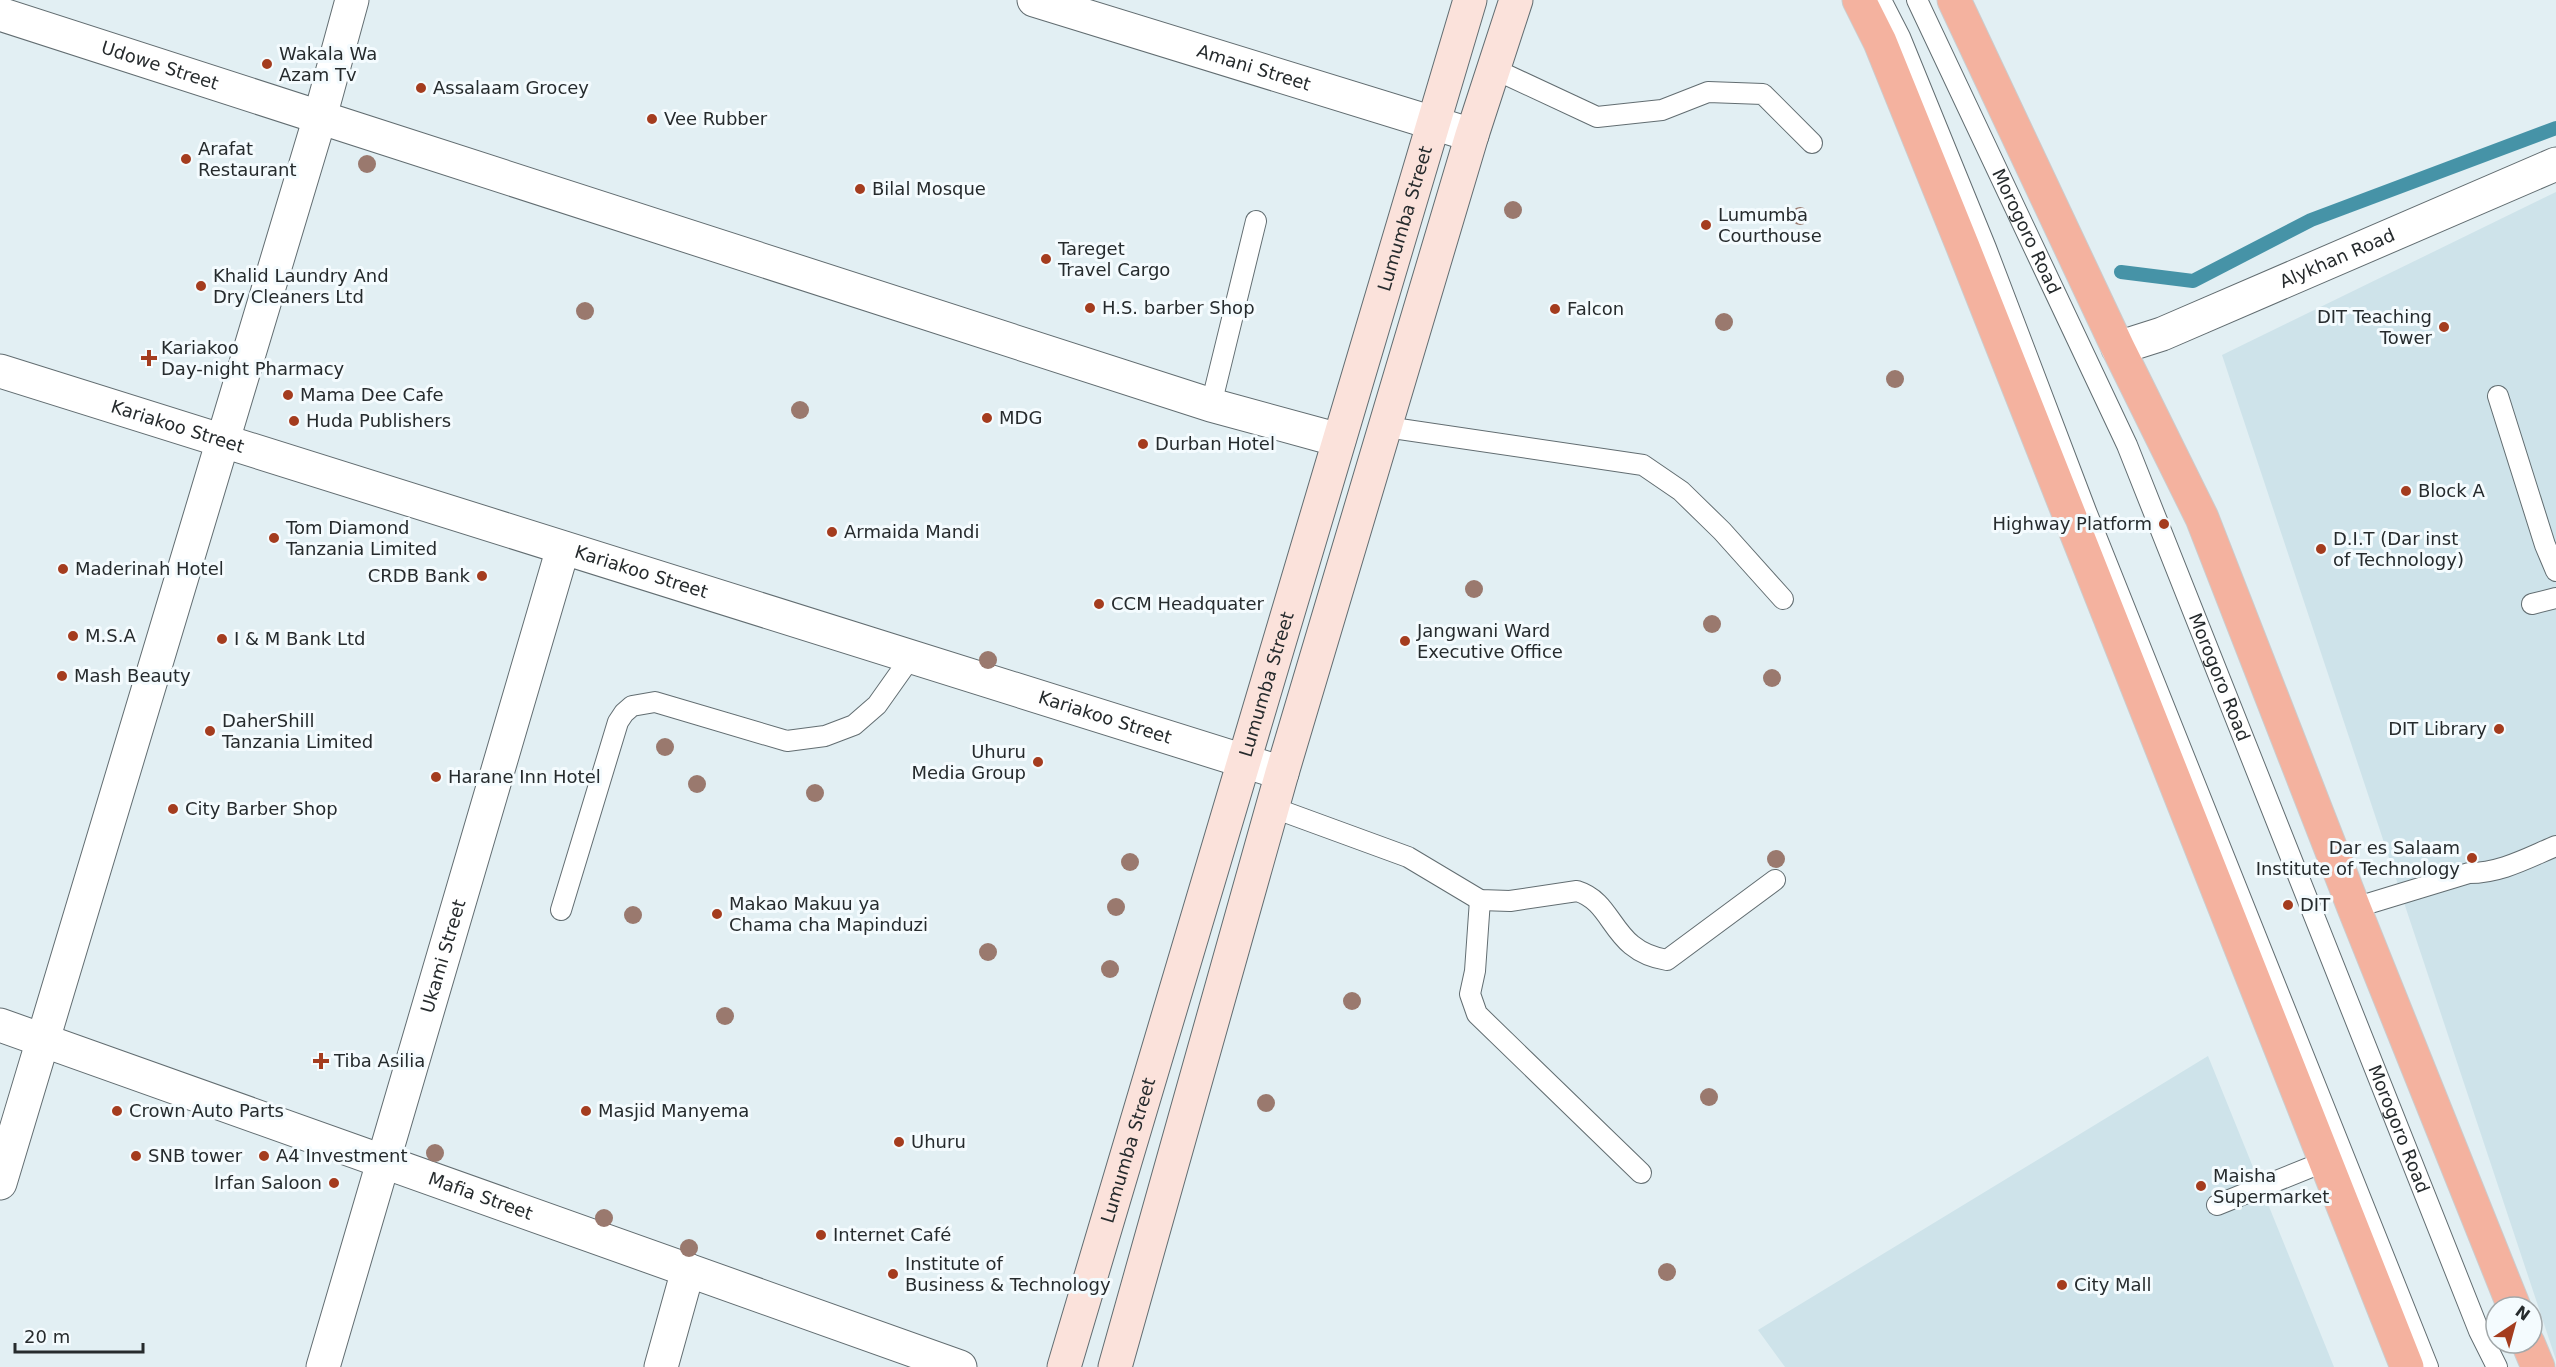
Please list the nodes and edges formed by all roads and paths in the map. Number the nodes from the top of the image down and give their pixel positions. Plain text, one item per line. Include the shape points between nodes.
1 (352, 0) edge
2 (1034, 0) edge
3 (1470, 0) edge
4 (1516, 0) edge
5 (1859, 0) edge
6 (1881, 0) edge
7 (1917, 0) edge
8 (1954, 0) edge
9 (0, 14) edge
10 (1494, 69) junction
11 (320, 117) junction
12 (1434, 123) junction
13 (1472, 135) junction
14 (1812, 142) dead end
15 (2556, 164) edge
16 (1256, 221) dead end
17 (2118, 348) junction
18 (0, 371) edge
19 (2498, 396) dead end
20 (1211, 405) junction
21 (1386, 427) junction
22 (1339, 440) junction
23 (223, 441) junction
24 (563, 548) junction
25 (2556, 571) edge
26 (2556, 598) edge
27 (1783, 599) dead end
28 (2532, 604) dead end
29 (911, 657) junction
30 (1244, 761) junction
31 (1282, 773) junction
32 (1274, 808) junction
33 (2556, 846) edge
34 (1775, 880) dead end
35 (1480, 900) junction
36 (2354, 908) junction
37 (561, 910) dead end
38 (0, 1024) edge
39 (43, 1040) junction
40 (382, 1161) junction
41 (2326, 1161) junction
42 (1641, 1173) dead end
43 (0, 1184) edge
44 (2217, 1205) dead end
45 (688, 1270) junction
46 (2509, 1295) edge
47 (323, 1367) edge
48 (662, 1367) edge
49 (960, 1367) edge
50 (1064, 1367) edge
51 (1115, 1367) edge
52 (2407, 1367) edge
53 (2428, 1367) edge
54 (2497, 1367) edge

1 - 11 street
2 - 12 street, Amani Street
3 - 12 main road, Lumumba Street
4 - 10 main road
5 - 41 highway via 1964,247
6 - 53 lane via 1900,37 1986,248 2090,522
7 - 54 lane, Morogoro Road via 2127,445 2479,1331
8 - 17 highway, Morogoro Road
9 - 11 street, Udowe Street
10 - 13 main road
10 - 14 lane via 1597,117 1662,110 1708,92 1763,94
11 - 20 street, Udowe Street
11 - 23 street
12 - 13 street, Amani Street
12 - 22 main road, Lumumba Street
13 - 21 main road
15 - 17 street, Alykhan Road via 2162,334
16 - 20 lane
17 - 36 highway, Morogoro Road via 2202,518
18 - 23 street, Kariakoo Street
19 - 25 lane via 2537,524
20 - 22 street, Udowe Street
21 - 27 lane via 1643,465 1681,491
21 - 31 main road
22 - 30 main road, Lumumba Street
23 - 24 street, Kariakoo Street
23 - 39 street
24 - 29 street, Kariakoo Street
24 - 40 street, Ukami Street
26 - 28 lane
29 - 30 street, Kariakoo Street
29 - 37 lane via 877,705 854,725 825,736 787,741 655,702 632,706 618,722
30 - 31 street, Kariakoo Street
30 - 50 main road, Lumumba Street
31 - 32 main road
32 - 35 lane via 1408,857
32 - 51 main road
33 - 36 lane via 2509,867 2469,873
34 - 35 lane via 1667,960 1638,952 1586,893
35 - 42 lane via 1470,994 1477,1014
36 - 46 highway, Morogoro Road
38 - 39 street, Mafia Street
39 - 40 street, Mafia Street
39 - 43 street
40 - 45 street, Mafia Street
40 - 47 street, Ukami Street
41 - 44 lane
41 - 52 highway
45 - 48 street
45 - 49 street, Mafia Street

